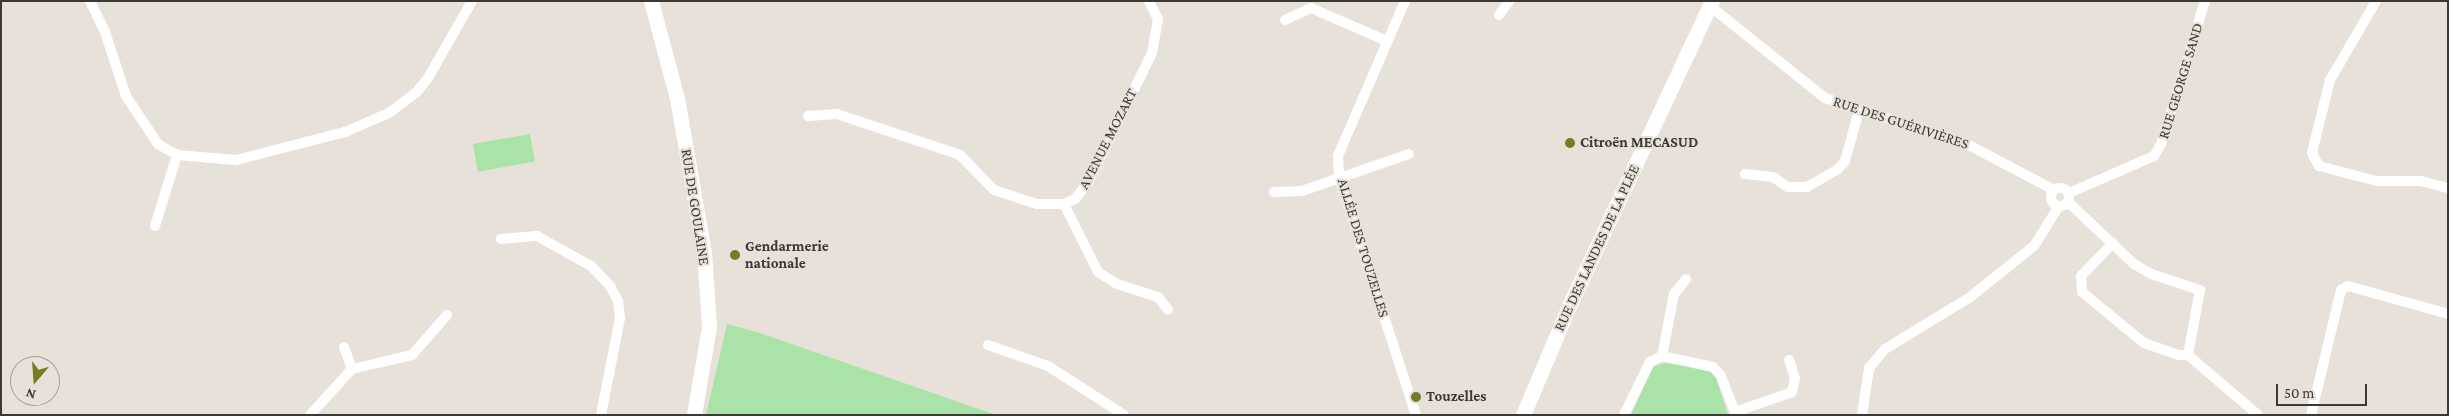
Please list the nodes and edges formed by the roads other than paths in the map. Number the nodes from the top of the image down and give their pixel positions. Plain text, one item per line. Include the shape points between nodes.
1 (90, 1) edge
2 (472, 1) edge
3 (651, 1) edge
4 (1149, 1) edge
5 (1405, 1) edge
6 (1510, 1) edge
7 (2205, 1) edge
8 (2376, 1) edge
9 (1711, 4) edge
10 (1498, 15) dead end
11 (1284, 20) dead end
12 (1387, 41) junction
13 (1859, 111) junction
14 (808, 116) dead end
15 (1409, 154) dead end
16 (177, 155) junction
17 (1745, 174) dead end
18 (1340, 177) junction
19 (2448, 188) edge
20 (2054, 190) junction
21 (1274, 192) dead end
22 (2065, 200) junction
23 (1064, 204) junction
24 (155, 226) dead end
25 (501, 239) dead end
26 (2113, 243) junction
27 (1686, 279) dead end
28 (1168, 310) dead end
29 (2448, 314) edge
30 (447, 315) dead end
31 (988, 345) dead end
32 (344, 347) dead end
33 (2188, 355) junction
34 (1662, 356) junction
35 (1789, 360) dead end
36 (352, 369) junction
37 (1736, 413) edge
38 (310, 415) edge
39 (601, 415) edge
40 (694, 415) edge
41 (1124, 415) edge
42 (1416, 415) edge
43 (1523, 415) edge
44 (1624, 415) edge
45 (1862, 415) edge
46 (2258, 415) edge
47 (2311, 415) edge

1 - 16 street via 105,32 126,96 158,144
2 - 16 street via 428,78 416,92 388,113 345,132 252,157 236,160
3 - 40 street, RUE DE GOULAINE via 677,98 704,253 709,327
4 - 23 street, AVENUE MOZART via 1158,19 1152,53 1089,181 1075,199
5 - 12 street, ALLÉE DES TOUZELLES
6 - 10 street
7 - 22 street, RUE GEORGE SAND via 2161,144 2154,156
8 - 19 street via 2330,80 2312,152 2319,166 2377,181 2420,181
9 - 13 street, RUE DES GUÉRIVIÈRES via 1803,84 1825,98
9 - 43 street, RUE DES LANDES DE LA PLÉE via 1565,314
11 - 12 street via 1311,8
12 - 18 street, ALLÉE DES TOUZELLES via 1338,156
13 - 17 street via 1845,161 1837,170 1807,187 1788,186 1772,177
13 - 20 street, RUE DES GUÉRIVIÈRES via 1965,143
14 - 23 street via 837,114 960,155 994,190 1037,204
15 - 18 street
16 - 24 street
18 - 21 street via 1302,191
18 - 42 street, ALLÉE DES TOUZELLES
20 - 22 street, RUE DES GUÉRIVIÈRES via 2062,187
20 - 22 street via 2051,198
22 - 26 street
22 - 45 street via 2034,246 1969,298 1884,349 1870,368
23 - 28 street via 1098,272 1117,284 1158,297
25 - 39 street via 538,236 590,266 610,286 618,301 620,318
26 - 33 street via 2151,274 2200,290
26 - 33 street via 2081,276 2082,292 2144,343 2178,355
27 - 34 street via 1674,294
29 - 47 street via 2348,286 2341,290
30 - 36 street via 412,355
31 - 41 street via 1048,366
32 - 36 street
33 - 46 street
34 - 37 street via 1713,367 1721,376
34 - 44 street via 1650,362
35 - 37 street via 1795,378 1792,392
36 - 38 street

